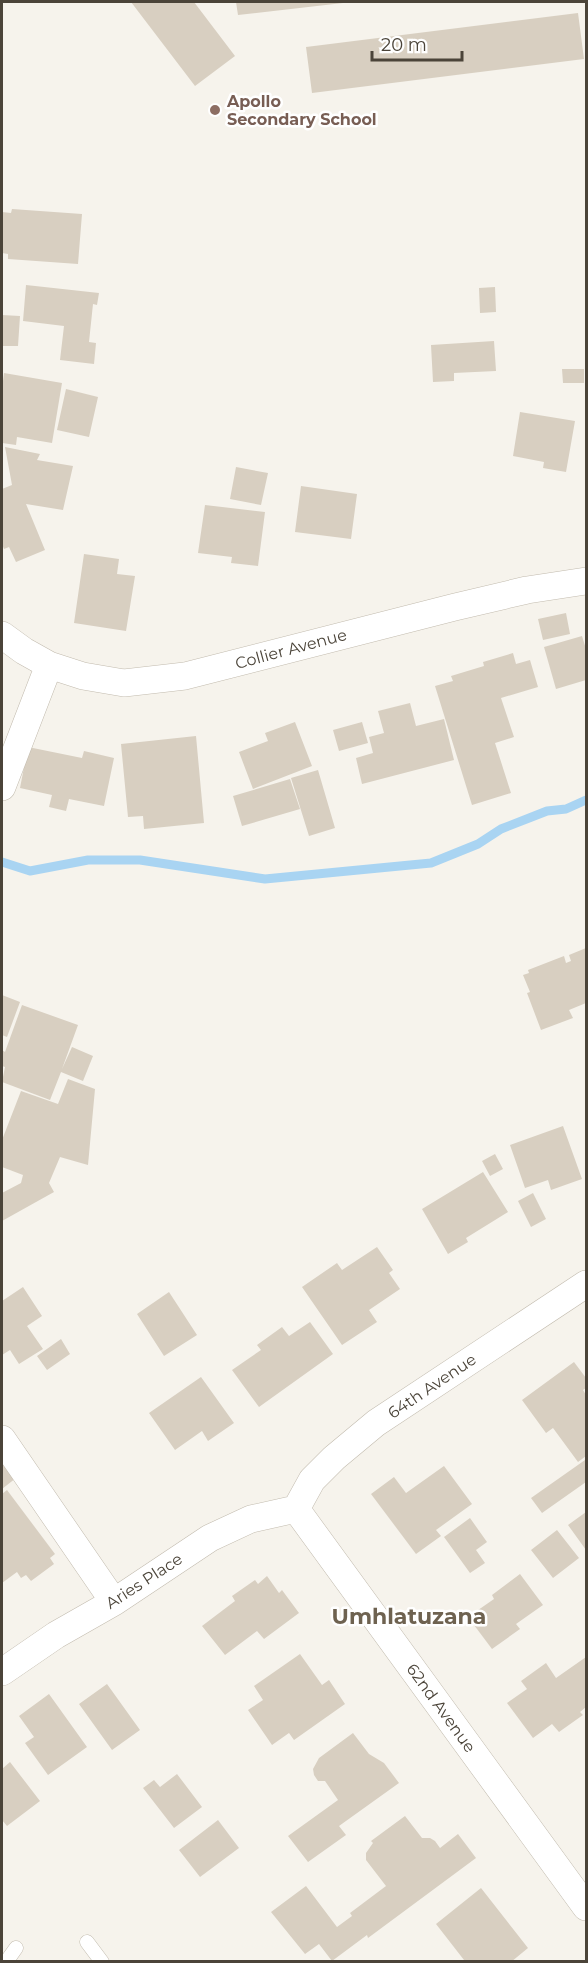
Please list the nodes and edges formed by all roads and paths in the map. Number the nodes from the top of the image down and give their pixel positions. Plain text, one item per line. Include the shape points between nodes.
1 (586, 582) edge
2 (2, 635) edge
3 (50, 665) junction
4 (2, 787) edge
5 (586, 1284) edge
6 (2, 1439) edge
7 (296, 1509) junction
8 (114, 1602) junction
9 (2, 1672) edge
10 (586, 1908) edge
11 (87, 1942) dead end
12 (16, 1948) dead end
13 (6, 1962) edge
14 (102, 1962) edge

1 - 3 street, Collier Avenue via 496,597 185,676 124,683
2 - 3 street, Collier Avenue
3 - 4 street
5 - 7 street, 64th Avenue via 376,1424 312,1480
6 - 8 street
7 - 8 street, Aries Place via 251,1519 210,1538
7 - 10 street, 62nd Avenue
8 - 9 street, Aries Place
11 - 14 lane
12 - 13 lane

